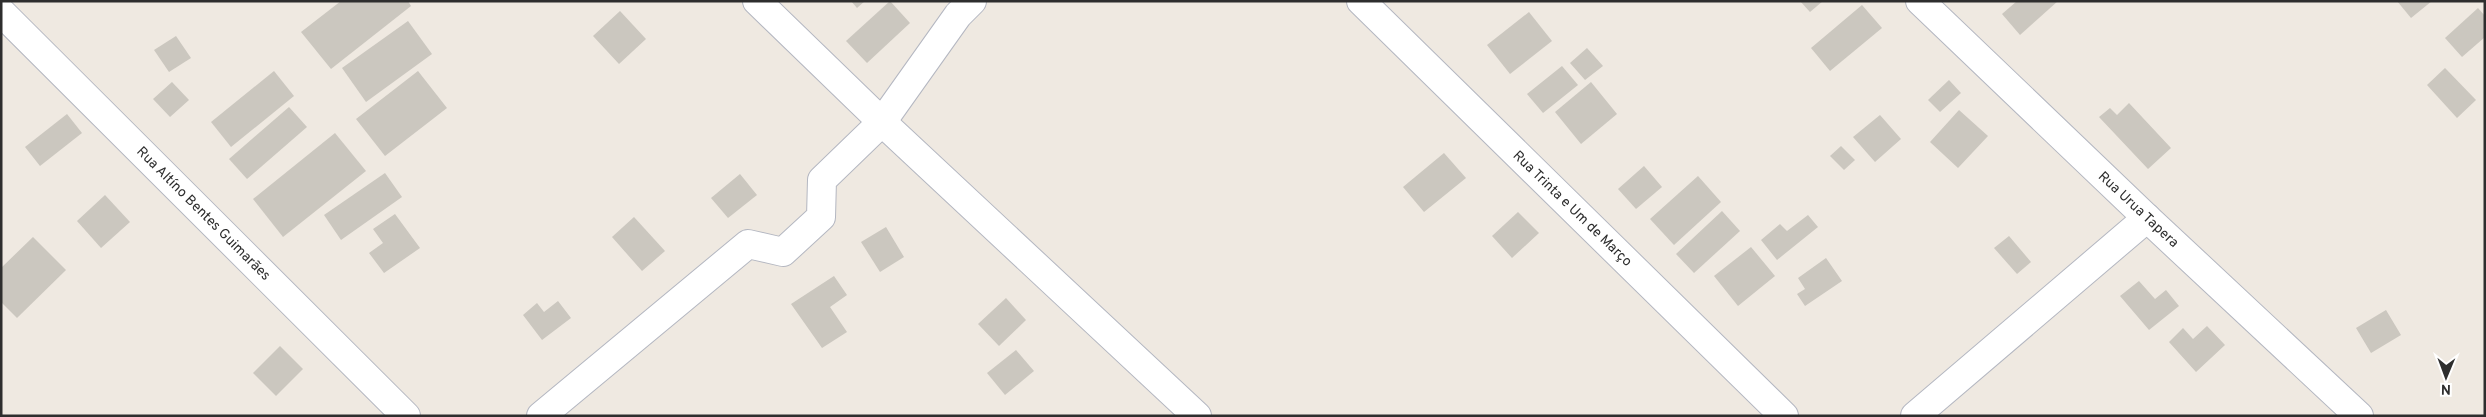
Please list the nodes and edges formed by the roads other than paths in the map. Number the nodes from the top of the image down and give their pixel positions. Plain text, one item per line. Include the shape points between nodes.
1 (757, 1) edge
2 (972, 1) edge
3 (1361, 1) edge
4 (1920, 1) edge
5 (1, 12) edge
6 (882, 122) junction
7 (2147, 218) junction
8 (406, 416) edge
9 (540, 416) edge
10 (1197, 416) edge
11 (1784, 416) edge
12 (1915, 416) edge
13 (2359, 416) edge

1 - 6 street
2 - 6 street via 958,15
3 - 11 street, Rua Trinta e Um de Março
4 - 7 street, Rua Urua Tapera
5 - 8 street, Rua Altíno Bentes Guimarães
6 - 9 street via 822,180 821,217 783,252 748,244
6 - 10 street
7 - 12 street
7 - 13 street, Rua Urua Tapera

